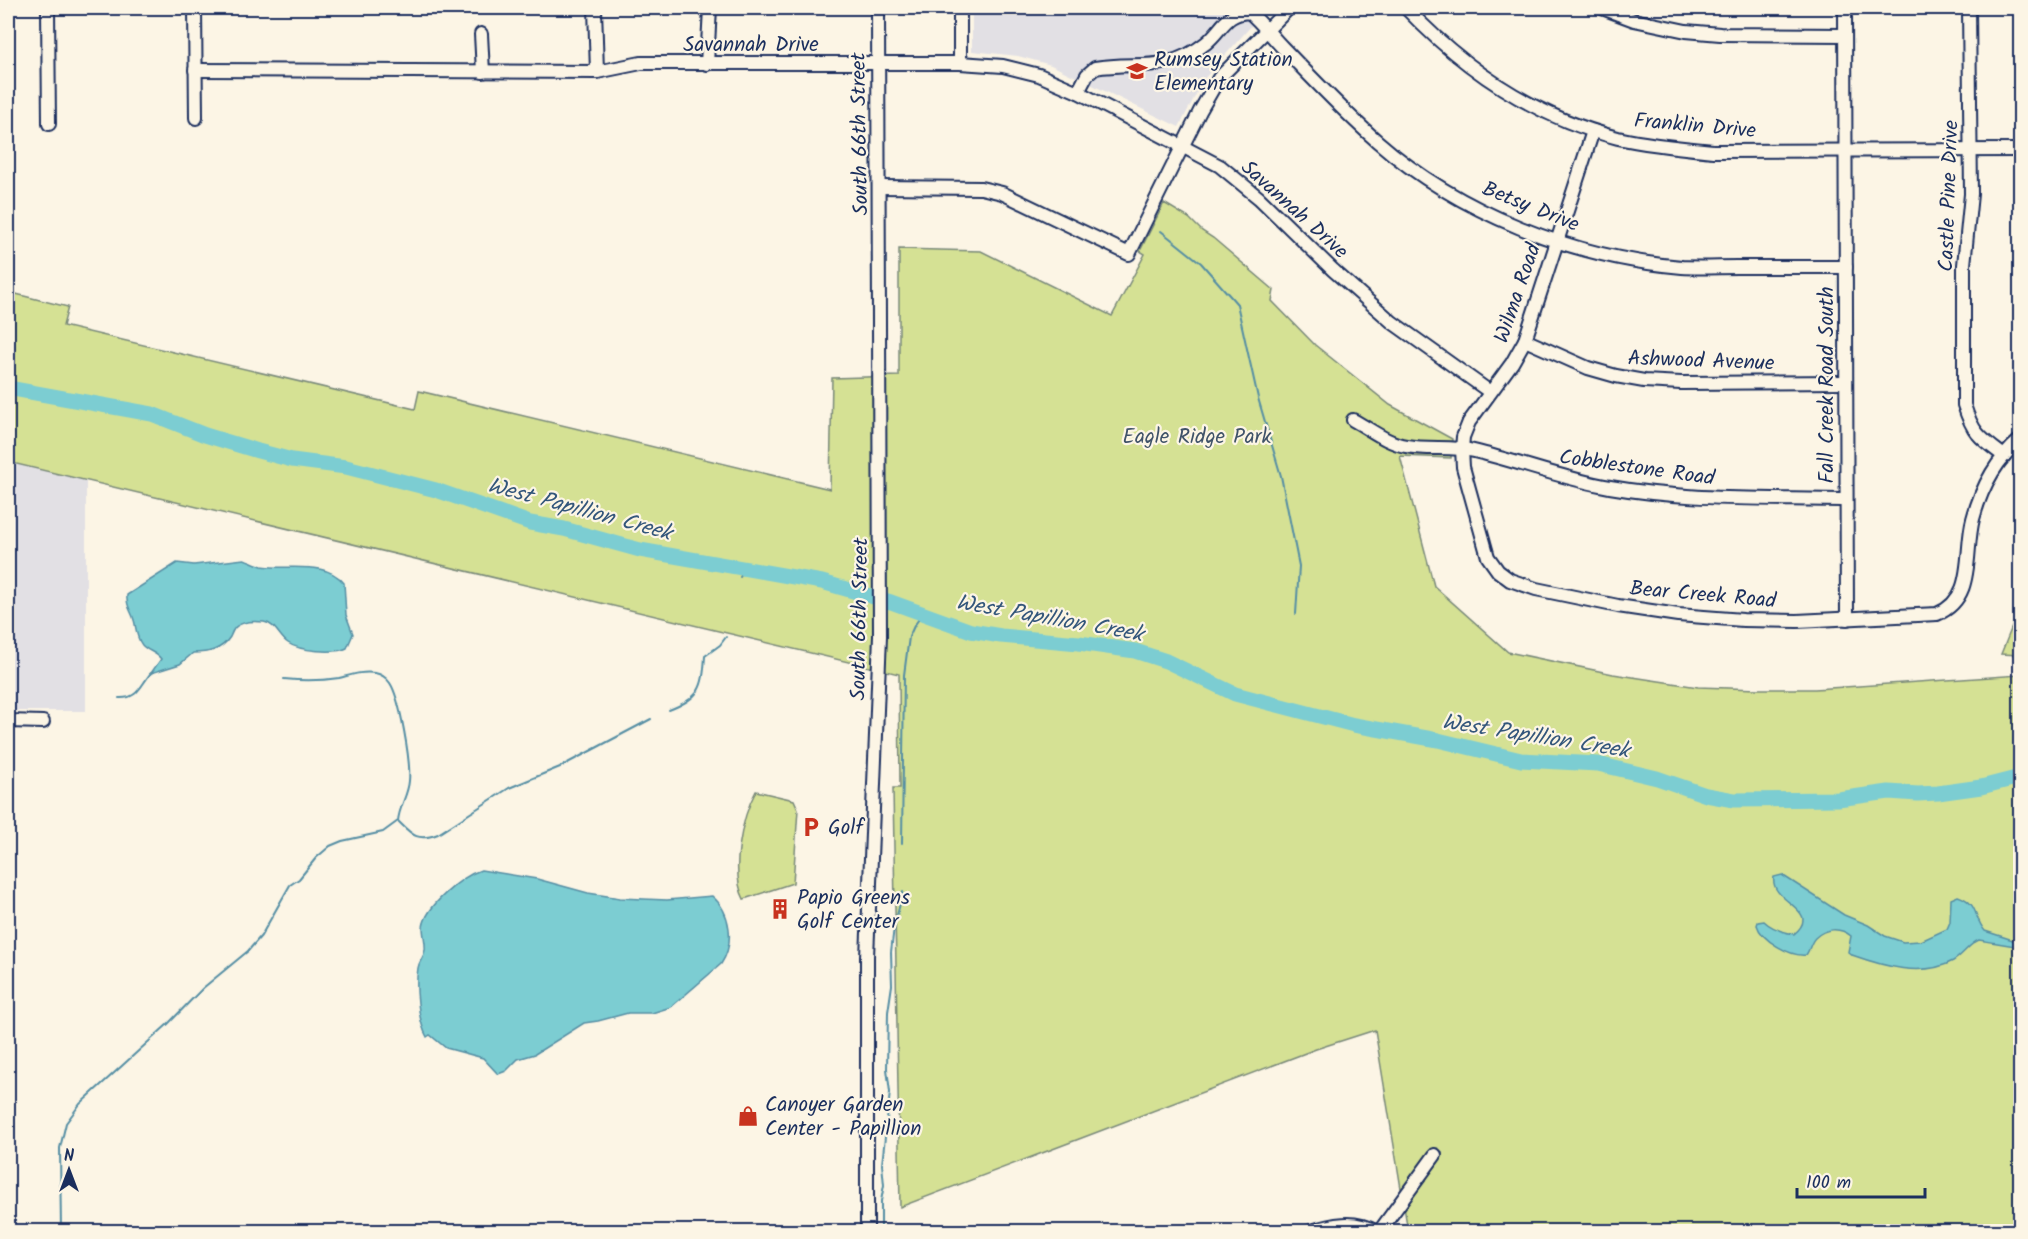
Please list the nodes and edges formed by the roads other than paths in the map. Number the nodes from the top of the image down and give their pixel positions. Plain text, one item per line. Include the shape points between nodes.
1 (48, 8) edge
2 (195, 8) edge
3 (595, 8) edge
4 (710, 8) edge
5 (878, 8) edge
6 (960, 8) edge
7 (1289, 8) edge
8 (1406, 8) edge
9 (1602, 8) edge
10 (1845, 8) edge
11 (1969, 8) edge
12 (1265, 29) junction
13 (481, 34) dead end
14 (1845, 34) junction
15 (878, 63) junction
16 (960, 63) junction
17 (707, 64) junction
18 (195, 70) junction
19 (483, 72) junction
20 (597, 72) junction
21 (1078, 92) junction
22 (196, 118) dead end
23 (49, 124) dead end
24 (1593, 131) junction
25 (1183, 146) junction
26 (2020, 150) edge
27 (1846, 151) junction
28 (1970, 151) junction
29 (879, 187) junction
30 (1556, 240) junction
31 (1846, 267) junction
32 (1525, 340) junction
33 (1846, 382) junction
34 (1490, 392) junction
35 (1353, 420) dead end
36 (2020, 440) edge
37 (1462, 449) junction
38 (2004, 456) junction
39 (1846, 500) junction
40 (1479, 528) joint
41 (1847, 619) junction
42 (8, 722) edge
43 (43, 722) dead end
44 (1435, 1155) dead end
45 (867, 1232) edge
46 (1308, 1232) edge
47 (1378, 1232) edge

1 - 23 street
2 - 18 street
3 - 20 street
4 - 17 street
5 - 15 street, South 66th Street
6 - 16 street
7 - 12 street
8 - 24 street, Franklin Drive via 1463,61 1500,87 1539,109
9 - 14 street via 1634,20 1686,31
10 - 14 street, Fall Creek Road South
11 - 28 street, Castle Pine Drive
12 - 21 street, Betsy Drive via 1250,12 1239,12 1180,59 1160,65 1095,68
12 - 25 street via 1219,78
12 - 30 street, Betsy Drive via 1378,142 1424,177 1474,206
13 - 19 street
14 - 27 street, Fall Creek Road South
15 - 16 street, Savannah Drive
15 - 17 street, Savannah Drive
15 - 29 street, South 66th Street
16 - 21 street, Savannah Drive via 1003,66 1040,75
17 - 20 street, Savannah Drive via 641,63
18 - 19 street, Savannah Drive
18 - 22 street
19 - 20 street, Savannah Drive
21 - 25 street, Savannah Drive
24 - 27 street, Franklin Drive via 1713,151
24 - 30 street, Wilma Road
25 - 29 street via 1129,254 1002,193 981,188
25 - 34 street, Savannah Drive via 1220,166 1392,322
26 - 28 street, Franklin Drive
27 - 28 street, Franklin Drive
27 - 31 street, Fall Creek Road South
28 - 38 street, Castle Pine Drive via 1971,194 1964,265 1964,405 1970,426 1981,440
29 - 45 street, South 66th Street via 880,636 867,957
30 - 31 street, Betsy Drive via 1644,262 1684,267
30 - 32 street, Wilma Road
31 - 33 street, Fall Creek Road South
32 - 33 street, Ashwood Avenue via 1588,368 1644,381
32 - 34 street, Wilma Road
33 - 39 street, Fall Creek Road South
34 - 37 street, Wilma Road via 1469,422
35 - 37 street, Cobblestone Road via 1405,446
36 - 38 street
37 - 39 street, Cobblestone Road via 1552,475 1662,494 1722,499
37 - 40 street, Wilma Road
38 - 41 street, Bear Creek Road via 1992,472 1972,520 1963,589 1955,604 1937,614
39 - 41 street, Fall Creek Road South
40 - 41 street, Bear Creek Road via 1488,557 1498,571 1536,589 1678,615 1743,620
42 - 43 street
44 - 47 street
46 - 47 street via 1344,1223

